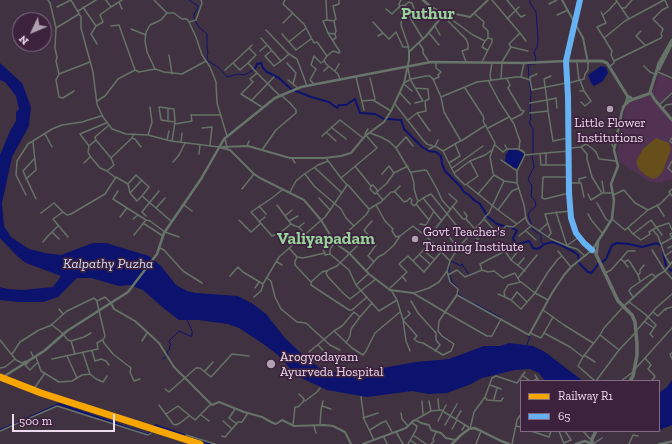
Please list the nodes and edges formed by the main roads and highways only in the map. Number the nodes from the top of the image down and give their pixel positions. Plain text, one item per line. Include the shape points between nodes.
1 (423, 0) edge
2 (580, 0) edge
3 (444, 14) road end
4 (672, 40) edge
5 (672, 45) edge
6 (567, 62) junction
7 (588, 62) junction
8 (657, 74) junction
9 (569, 83) junction
10 (651, 92) junction
11 (629, 99) junction
12 (672, 120) edge
13 (570, 150) junction
14 (599, 240) junction
15 (593, 250) junction
16 (622, 307) junction
17 (0, 379) edge
18 (630, 380) edge
19 (596, 432) edge
20 (592, 442) edge
21 (499, 443) edge
22 (452, 444) edge
23 (509, 444) edge
24 (576, 444) edge

1 - 3 main road
2 - 6 highway
4 - 8 main road via 659,63
5 - 8 main road
6 - 7 main road
6 - 7 main road
6 - 9 highway
6 - 17 main road via 429,62 307,86 280,95 226,137 201,179 171,221 155,257 128,292 63,334 35,358
7 - 11 main road via 604,63 609,67 619,87
8 - 10 main road
9 - 13 highway
9 - 13 highway
10 - 11 main road
10 - 12 main road
11 - 14 main road via 623,107 614,150 618,166 611,184 614,200 611,221
13 - 15 highway via 571,208 576,230
13 - 15 highway via 570,211 579,237
14 - 15 main road
14 - 15 main road
15 - 16 highway
15 - 16 highway
16 - 18 highway via 632,315 636,331 637,353
19 - 20 highway
20 - 24 main road
21 - 22 main road via 482,431 470,428
21 - 23 main road

